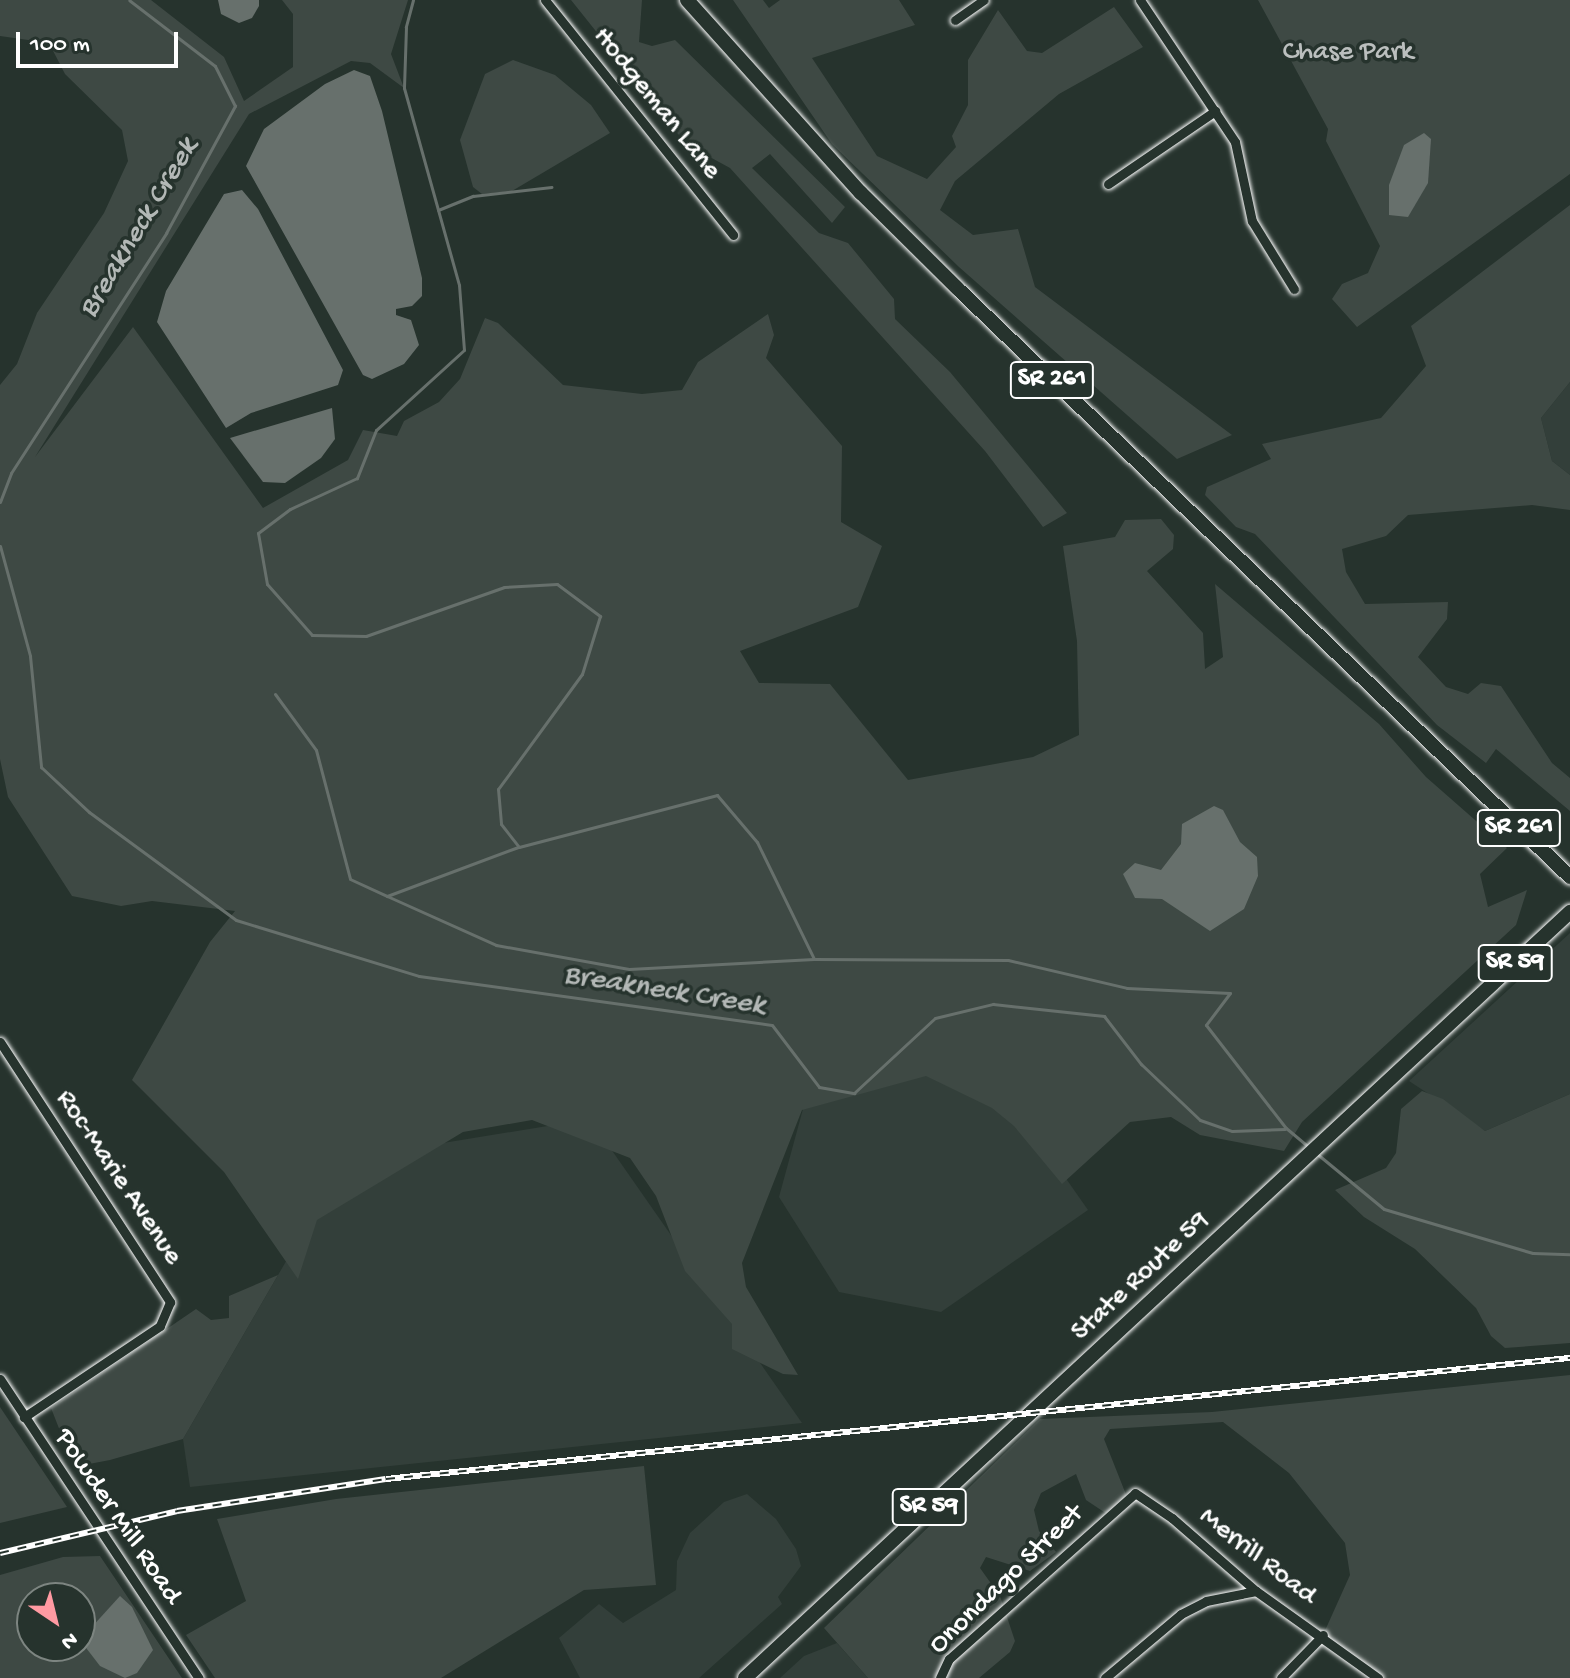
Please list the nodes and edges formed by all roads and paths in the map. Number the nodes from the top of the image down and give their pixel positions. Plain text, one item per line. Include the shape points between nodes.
1 (545, 0) edge
2 (687, 0) edge
3 (984, 0) edge
4 (1140, 0) edge
5 (955, 20) dead end
6 (1215, 111) junction
7 (1108, 184) dead end
8 (733, 235) dead end
9 (1294, 289) dead end
10 (1570, 877) edge
11 (1570, 912) edge
12 (0, 1042) edge
13 (0, 1379) edge
14 (24, 1417) junction
15 (1107, 1514) joint
16 (1256, 1591) junction
17 (1323, 1635) junction
18 (199, 1678) edge
19 (745, 1678) edge
20 (940, 1678) edge
21 (1105, 1678) edge
22 (1281, 1678) edge
23 (1378, 1678) edge

1 - 8 street, Hodgeman Lane
2 - 10 main road, SR 261 via 818,146 958,289
3 - 5 street
4 - 6 street
6 - 7 street
6 - 9 street via 1239,152 1252,221
11 - 19 main road, State Route 59 / SR 59
12 - 14 street, Roc-Marie Avenue via 170,1302 160,1326
13 - 14 street, Powder Mill Road
14 - 18 street, Powder Mill Road
15 - 16 street, Merrill Road via 1135,1493 1147,1498
15 - 20 street, Onondago Street via 949,1659
16 - 17 street, Merrill Road
16 - 21 street via 1206,1601 1181,1614
17 - 22 street
17 - 23 street, Merrill Road

